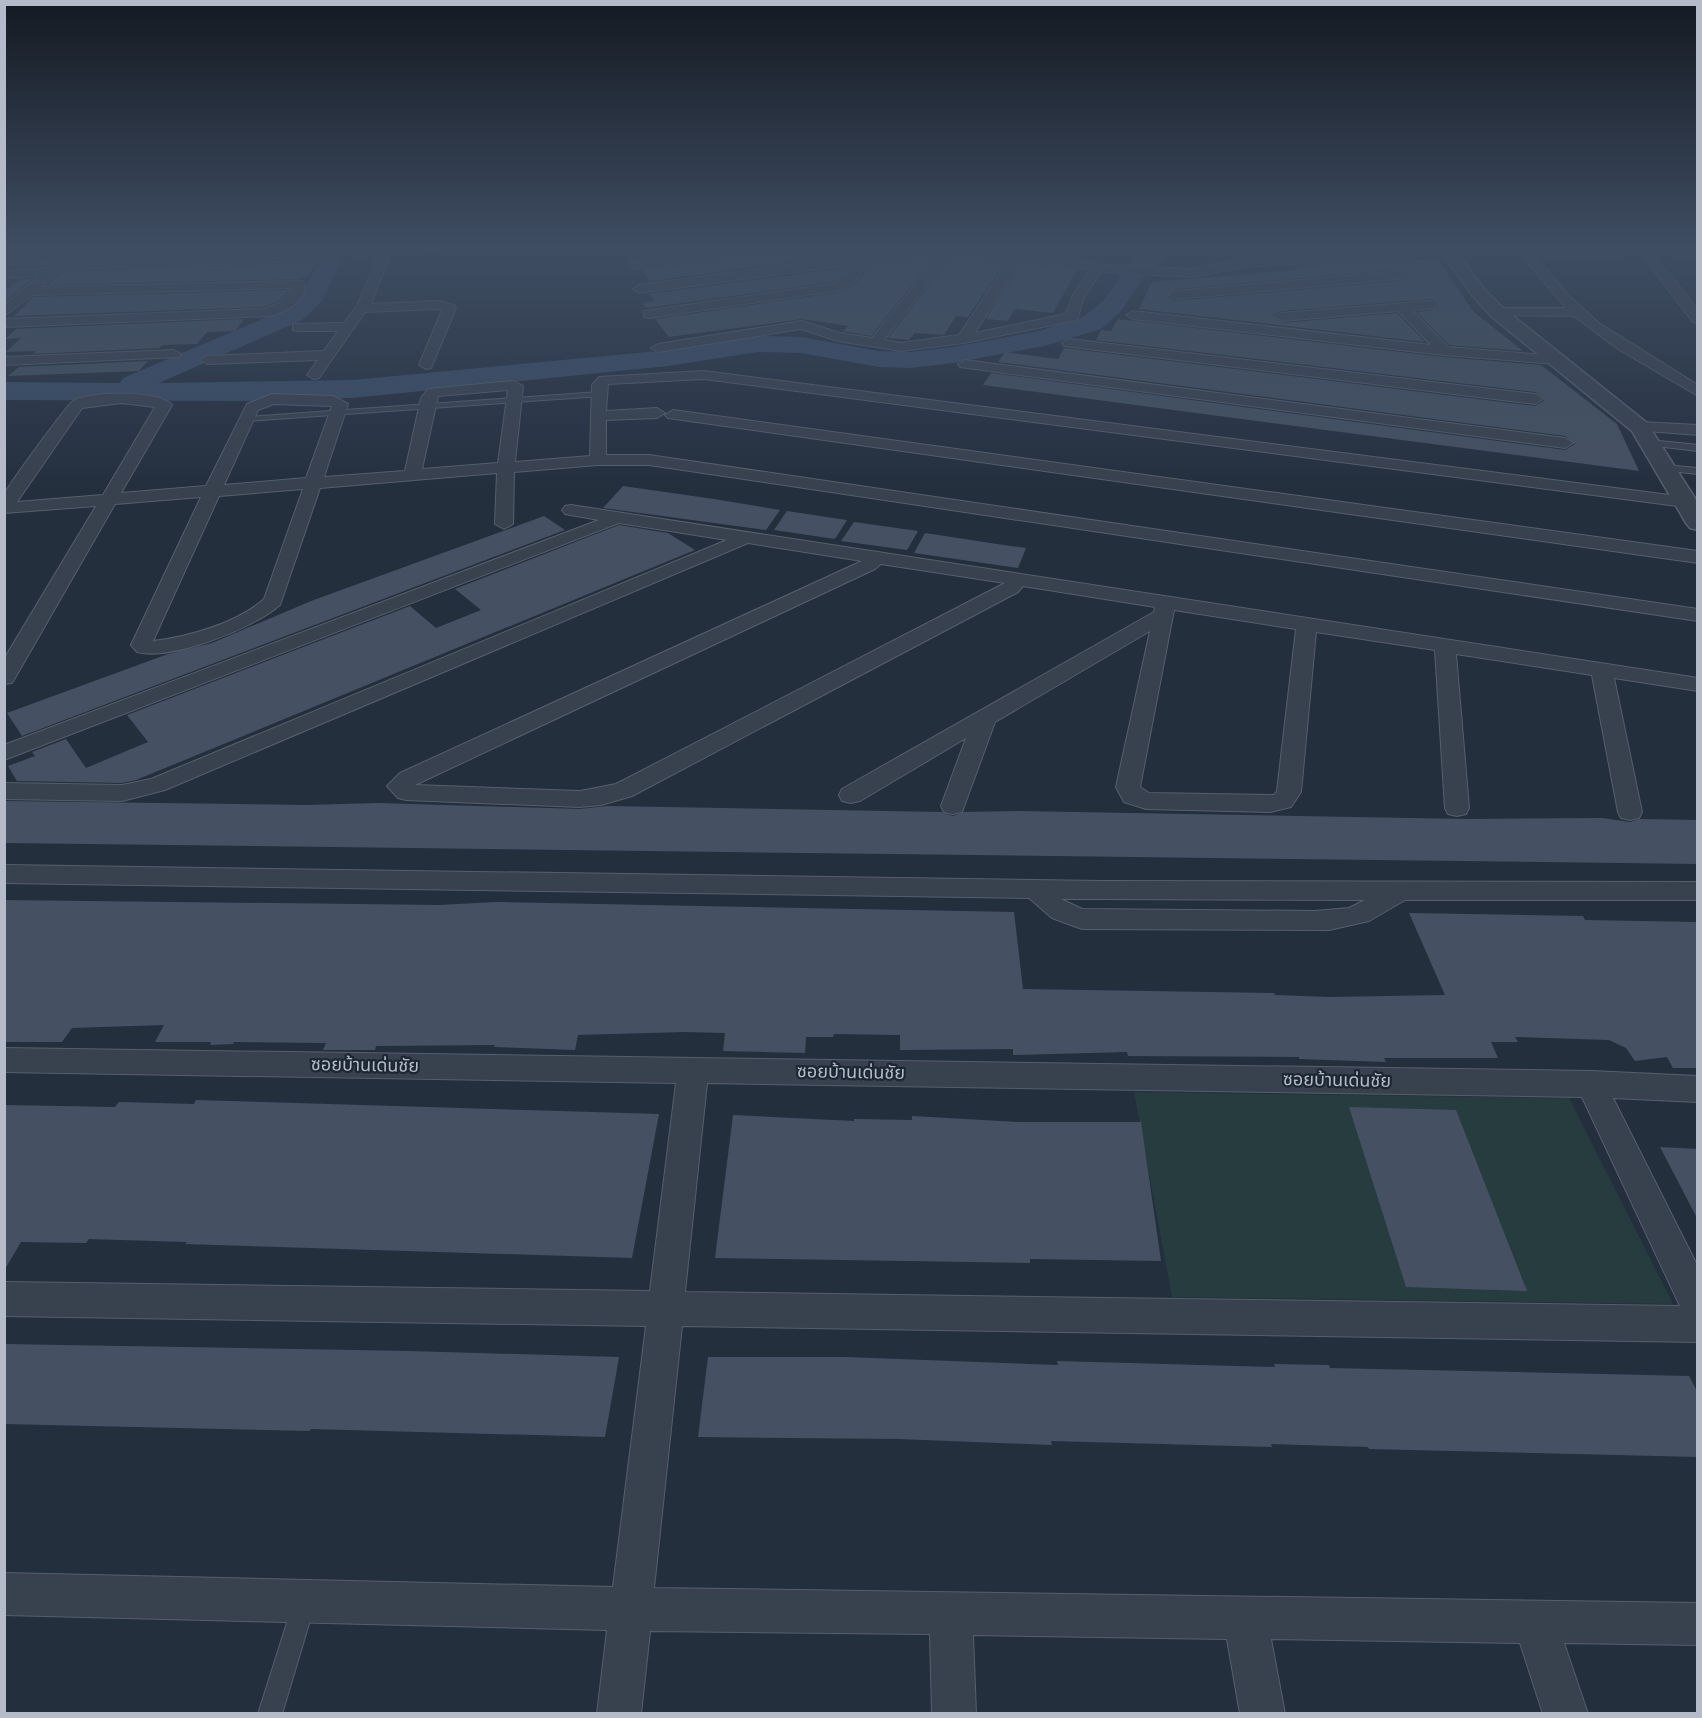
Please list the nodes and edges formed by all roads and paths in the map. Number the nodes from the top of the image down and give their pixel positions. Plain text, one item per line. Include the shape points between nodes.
1 (442, 326) edge
2 (795, 326) edge
3 (806, 326) edge
4 (887, 326) edge
5 (972, 326) edge
6 (1027, 326) edge
7 (1231, 326) edge
8 (1282, 326) edge
9 (1420, 326) edge
10 (1514, 326) edge
11 (1594, 326) edge
12 (298, 327) dead end
13 (347, 327) joint
14 (1282, 332) junction
15 (964, 339) junction
16 (875, 343) junction
17 (1069, 343) dead end
18 (658, 348) dead end
19 (1444, 351) junction
20 (174, 354) dead end
21 (327, 355) junction
22 (207, 360) dead end
23 (1556, 360) junction
24 (4, 361) edge
25 (965, 364) dead end
26 (426, 365) dead end
27 (1272, 367) junction
28 (314, 375) dead end
29 (1698, 392) edge
30 (599, 394) junction
31 (1535, 399) dead end
32 (514, 400) junction
33 (1268, 403) junction
34 (427, 406) junction
35 (337, 413) junction
36 (599, 416) junction
37 (1698, 430) edge
38 (1645, 435) junction
39 (1565, 443) dead end
40 (1698, 448) edge
41 (598, 460) junction
42 (506, 467) junction
43 (1664, 468) junction
44 (1698, 471) edge
45 (412, 475) junction
46 (314, 483) junction
47 (212, 491) junction
48 (109, 500) junction
49 (1685, 502) junction
50 (4, 507) edge
51 (571, 510) dead end
52 (616, 517) junction
53 (504, 524) dead end
54 (1698, 524) edge
55 (745, 537) junction
56 (877, 557) junction
57 (1698, 557) edge
58 (1019, 579) junction
59 (1164, 609) junction
60 (1698, 615) edge
61 (1307, 624) junction
62 (1445, 646) junction
63 (1602, 670) junction
64 (4, 678) edge
65 (1698, 685) edge
66 (985, 718) junction
67 (4, 753) edge
68 (4, 791) edge
69 (851, 795) dead end
70 (953, 806) dead end
71 (1457, 808) dead end
72 (1630, 812) dead end
73 (4, 874) edge
74 (1698, 891) edge
75 (4, 1060) edge
76 (693, 1070) junction
77 (1591, 1084) junction
78 (1698, 1089) edge
79 (4, 1299) edge
80 (1698, 1305) edge
81 (666, 1309) junction
82 (1698, 1324) edge
83 (4, 1593) edge
84 (305, 1601) junction
85 (631, 1610) junction
86 (951, 1613) junction
87 (1245, 1617) junction
88 (1535, 1622) junction
89 (1698, 1624) edge
90 (270, 1713) edge
91 (619, 1713) edge
92 (954, 1713) edge
93 (1263, 1713) edge
94 (1566, 1713) edge

1 - 26 street
2 - 18 street
3 - 16 street
4 - 16 street
5 - 15 street
6 - 15 street
7 - 14 street
8 - 14 street
9 - 19 street
10 - 23 street
11 - 29 street
12 - 13 street
13 - 21 street
14 - 19 street
14 - 27 street
15 - 16 street via 918,346
17 - 27 street
19 - 23 street
20 - 24 street
21 - 22 street
21 - 28 street
23 - 38 street
25 - 33 street
27 - 31 street
27 - 33 street
30 - 32 lane
30 - 36 street
30 - 49 street via 599,385 604,380 704,375
32 - 34 street via 516,386 504,384 433,392
32 - 42 street
33 - 39 street
34 - 35 lane
34 - 45 street
35 - 46 street
35 - 47 street via 340,404 333,400 272,399 252,406
36 - 41 street
36 - 57 street via 665,414
37 - 38 street
38 - 40 lane
38 - 43 street
41 - 42 street
41 - 60 street via 649,460
42 - 45 street
42 - 53 street
43 - 44 lane
43 - 49 street
45 - 46 street
46 - 47 street
46 - 47 street via 269,607 200,636 144,648 141,645
47 - 48 street
48 - 50 street
48 - 50 street via 162,409 161,402 96,400 77,405
48 - 64 street
49 - 54 street
51 - 52 street
52 - 55 street
52 - 67 street
55 - 56 street
55 - 68 street via 157,785 122,793
56 - 58 street
56 - 58 street via 868,565 408,778 399,786 406,792 580,799 624,790 1001,593
58 - 59 street
59 - 61 street
59 - 61 street via 1128,787 1133,796 1146,801 1282,801 1289,792
59 - 66 street
61 - 62 street
62 - 63 street
62 - 71 street
63 - 65 street
63 - 72 street
66 - 69 street
66 - 70 street
73 - 74 street via 1035,888 1059,913 1082,919 1343,921 1360,916 1399,891
75 - 76 street, ซอยบ้านเด่นชัย
76 - 77 street, ซอยบ้านเด่นชัย
76 - 81 street
77 - 78 street, ซอยบ้านเด่นชัย
77 - 80 street
79 - 81 street
81 - 82 street
81 - 85 street
83 - 84 street
84 - 85 street
84 - 90 lane
85 - 86 street
85 - 91 street
86 - 87 street
86 - 92 street
87 - 88 street
87 - 93 street
88 - 89 street
88 - 94 street

